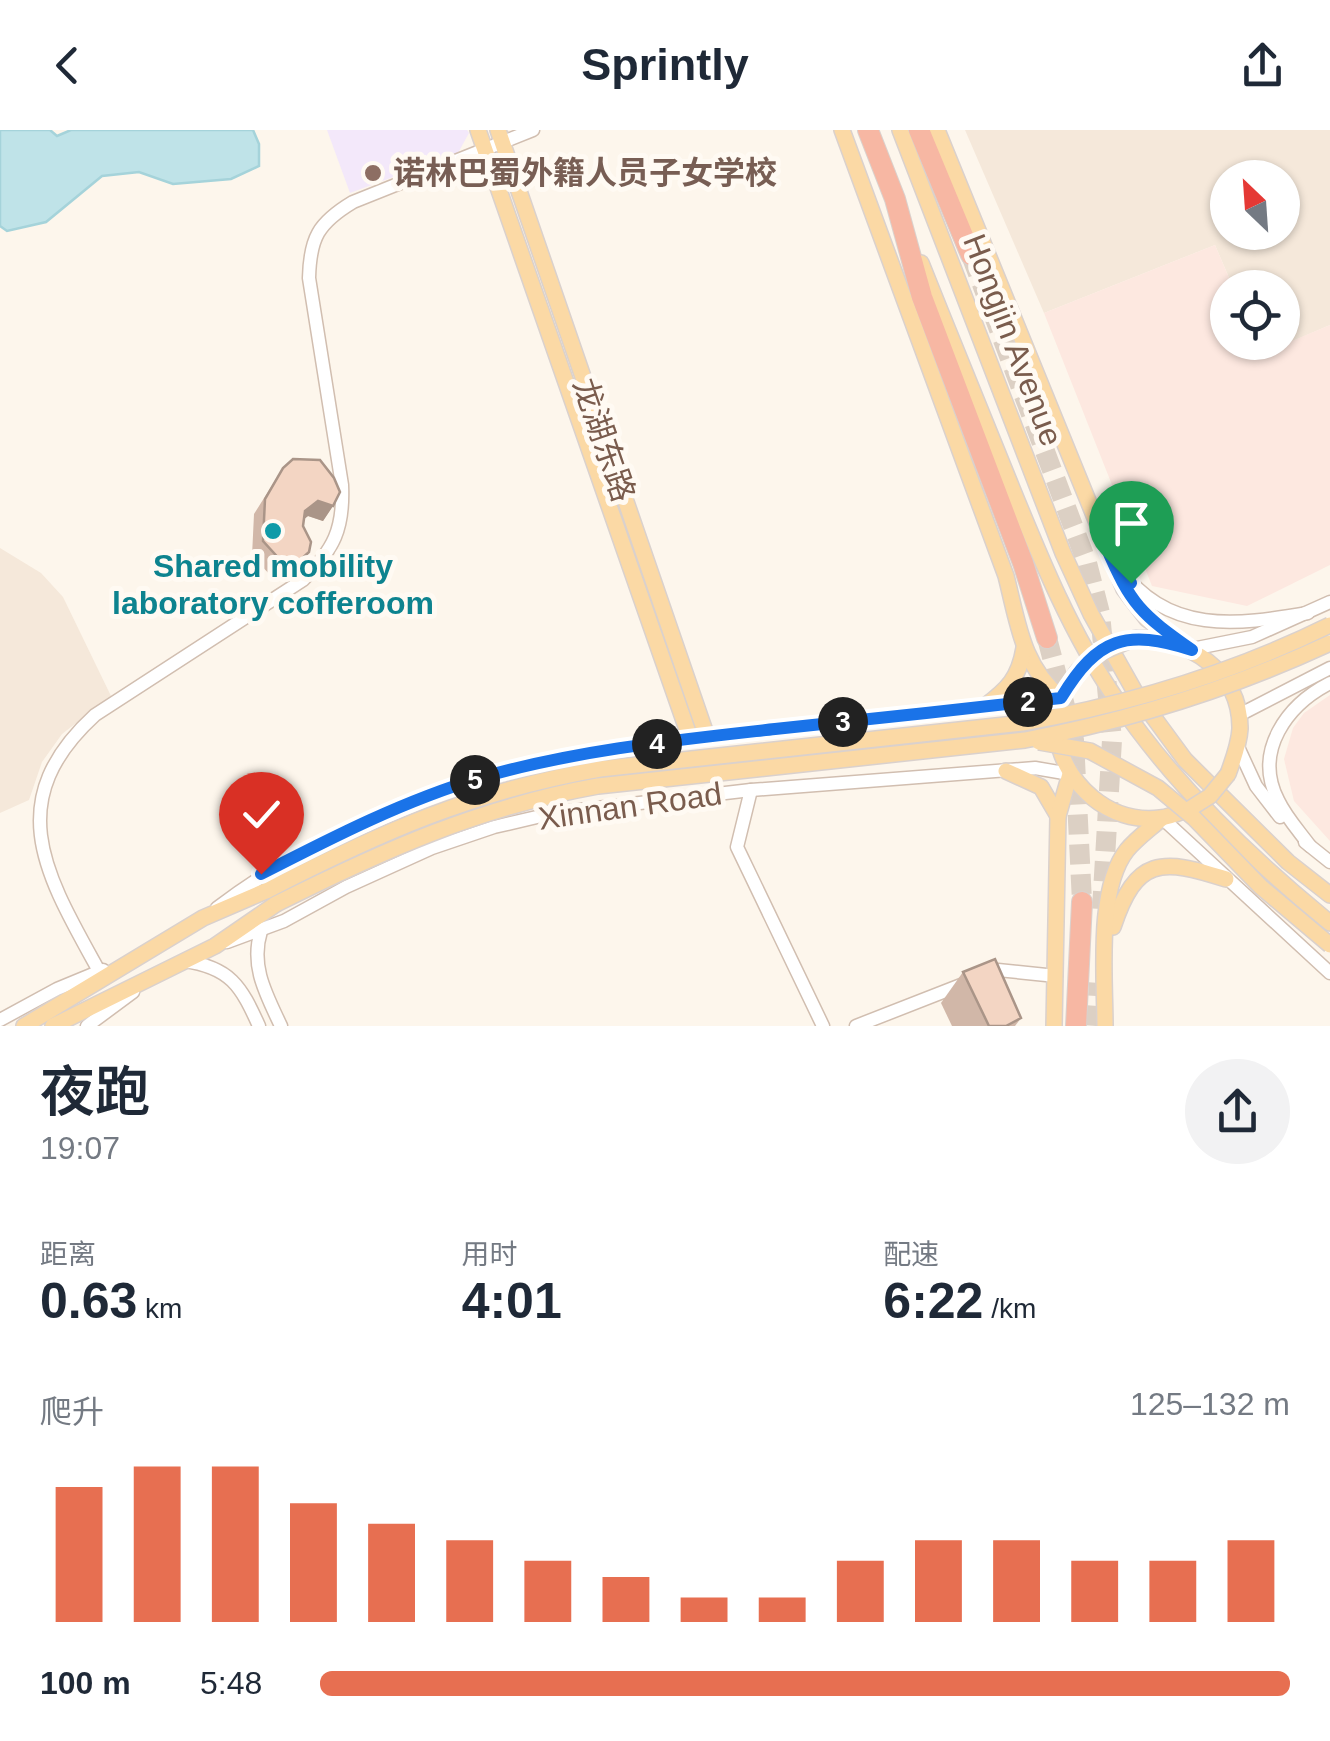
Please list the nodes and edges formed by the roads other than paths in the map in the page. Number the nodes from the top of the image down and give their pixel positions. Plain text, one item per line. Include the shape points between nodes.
1 (478, 130) edge
2 (533, 130) edge
3 (842, 130) edge
4 (868, 130) edge
5 (900, 130) edge
6 (919, 130) edge
7 (937, 130) edge
8 (501, 137) edge
9 (485, 150) junction
10 (895, 199) junction
11 (972, 256) tunnel mouth
12 (1106, 547) junction
13 (1330, 602) edge
14 (1308, 613) junction
15 (1330, 625) edge
16 (1046, 638) tunnel mouth
17 (1330, 643) edge
18 (1024, 648) junction
19 (1192, 650) junction
20 (1330, 668) edge
21 (1330, 681) edge
22 (1284, 692) junction
23 (1061, 698) junction
24 (984, 707) junction
25 (1141, 707) junction
26 (1239, 714) junction
27 (698, 737) junction
28 (1025, 740) junction
29 (1238, 747) junction
30 (1006, 770) junction
31 (1070, 774) junction
32 (751, 790) junction
33 (1058, 816) junction
34 (1162, 818) junction
35 (1310, 846) junction
36 (1330, 862) edge
37 (1226, 880) junction
38 (1330, 895) edge
39 (272, 897) junction
40 (1082, 902) tunnel mouth
41 (202, 918) junction
42 (1330, 923) edge
43 (260, 931) junction
44 (1330, 945) edge
45 (215, 946) junction
46 (1105, 950) junction
47 (138, 955) junction
48 (184, 962) junction
49 (98, 972) junction
50 (1330, 973) edge
51 (1056, 976) junction
52 (148, 981) junction
53 (67, 1011) junction
54 (0, 1020) edge
55 (24, 1026) edge
56 (53, 1026) edge
57 (86, 1026) edge
58 (260, 1026) edge
59 (281, 1026) edge
60 (823, 1026) edge
61 (856, 1026) edge
62 (1054, 1026) edge
63 (1076, 1026) edge
64 (1104, 1026) edge

1 - 9 main road, 龙湖东路
2 - 8 street
3 - 18 main road via 1006,576
4 - 10 highway, Hongjin Avenue
5 - 38 main road, Hongjin Avenue via 1091,614 1135,692 1185,760
6 - 11 highway, Hongjin Avenue
7 - 12 main road, Hongjin Avenue
8 - 9 street
8 - 27 main road, 龙湖东路
9 - 27 main road, 龙湖东路
9 - 49 street via 353,202 326,222 310,251 344,511 323,560 303,580 95,715 51,762 39,789 40,852
10 - 16 highway, Hongjin Avenue via 922,297
10 - 42 main road, Hongjin Avenue via 1042,563 1115,699 1170,772 1272,876
12 - 14 street via 1131,583 1159,607 1244,624
12 - 19 main road, Hongjin Avenue via 1124,589 1147,618
13 - 14 street
14 - 19 street
15 - 25 main road, bridge
17 - 25 main road, bridge via 1237,684
18 - 23 main road via 1041,682
18 - 24 main road via 1014,682
19 - 23 main road, bridge via 1136,638 1097,654
19 - 26 main road via 1214,666
20 - 22 street
21 - 22 street
21 - 35 street via 1288,714 1269,757 1277,799
22 - 26 street
23 - 24 street, Xinnan Road
23 - 31 main road via 1056,729
24 - 27 street, Xinnan Road
25 - 28 main road, Xinnan Road, bridge
25 - 39 main road, Xinnan Road, bridge via 548,778 421,816
26 - 29 main road
27 - 41 street, Xinnan Road via 544,762 417,800 261,874
28 - 39 main road, Xinnan Road, bridge via 550,795 428,832
28 - 44 main road, bridge via 1090,751 1158,788
29 - 34 main road, bridge via 1210,796
29 - 35 street via 1256,786
30 - 31 street, Xinnan Road
30 - 32 street, Xinnan Road
30 - 33 main road via 1041,787
31 - 33 main road
31 - 34 main road via 1108,809
32 - 43 street, Xinnan Road via 599,806 494,828 432,848
32 - 60 street via 737,847
33 - 51 main road
34 - 37 street
34 - 46 main road via 1116,870
35 - 36 street
37 - 46 main road via 1174,865 1144,874 1123,896
37 - 50 street
39 - 41 main road, Xinnan Road
39 - 45 main road, Xinnan Road
40 - 63 highway
41 - 47 main road, Xinnan Road
43 - 45 street, Xinnan Road
43 - 59 street via 258,969
45 - 48 main road, Xinnan Road
46 - 64 main road
47 - 49 street, Xinnan Road
47 - 53 main road, Xinnan Road
48 - 52 main road, Xinnan Road
48 - 58 street via 219,969 233,980
49 - 54 street, Xinnan Road
51 - 61 street via 998,970
51 - 62 main road
52 - 53 main road, Xinnan Road
52 - 57 street, Xinnan Road
53 - 55 main road, Xinnan Road
53 - 56 main road, Xinnan Road

